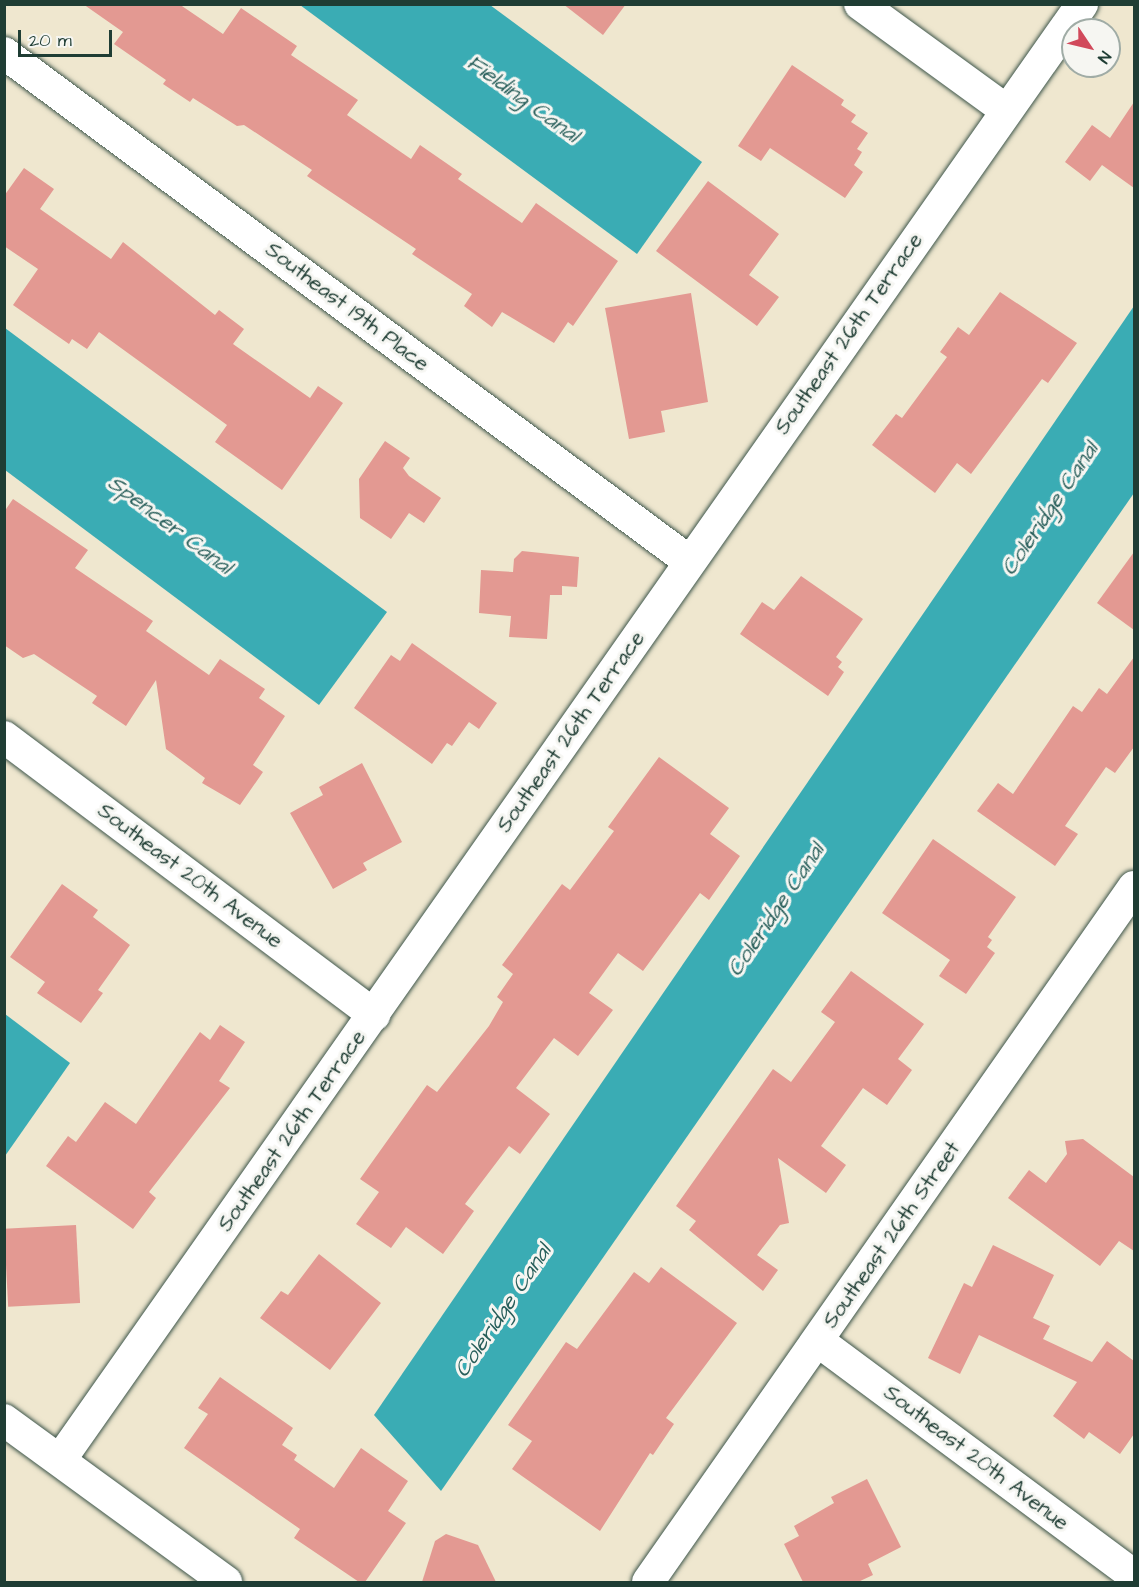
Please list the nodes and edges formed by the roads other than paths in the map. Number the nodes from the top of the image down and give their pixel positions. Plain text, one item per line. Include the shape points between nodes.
1 (860, 4) edge
2 (1082, 4) edge
3 (4, 53) edge
4 (1006, 110) junction
5 (690, 562) junction
6 (4, 738) edge
7 (1133, 891) edge
8 (374, 1015) junction
9 (818, 1341) junction
10 (4, 1420) edge
11 (60, 1460) junction
12 (1134, 1576) edge
13 (226, 1582) edge
14 (648, 1582) edge

1 - 4 street
2 - 4 street, Southeast 26th Terrace
3 - 5 street, Southeast 19th Place
4 - 5 street, Southeast 26th Terrace
5 - 8 street, Southeast 26th Terrace
6 - 8 street, Southeast 20th Avenue
7 - 9 street, Southeast 26th Street
8 - 11 street, Southeast 26th Terrace
9 - 12 street, Southeast 20th Avenue
9 - 14 street, Southeast 26th Street
10 - 11 street
11 - 13 street

